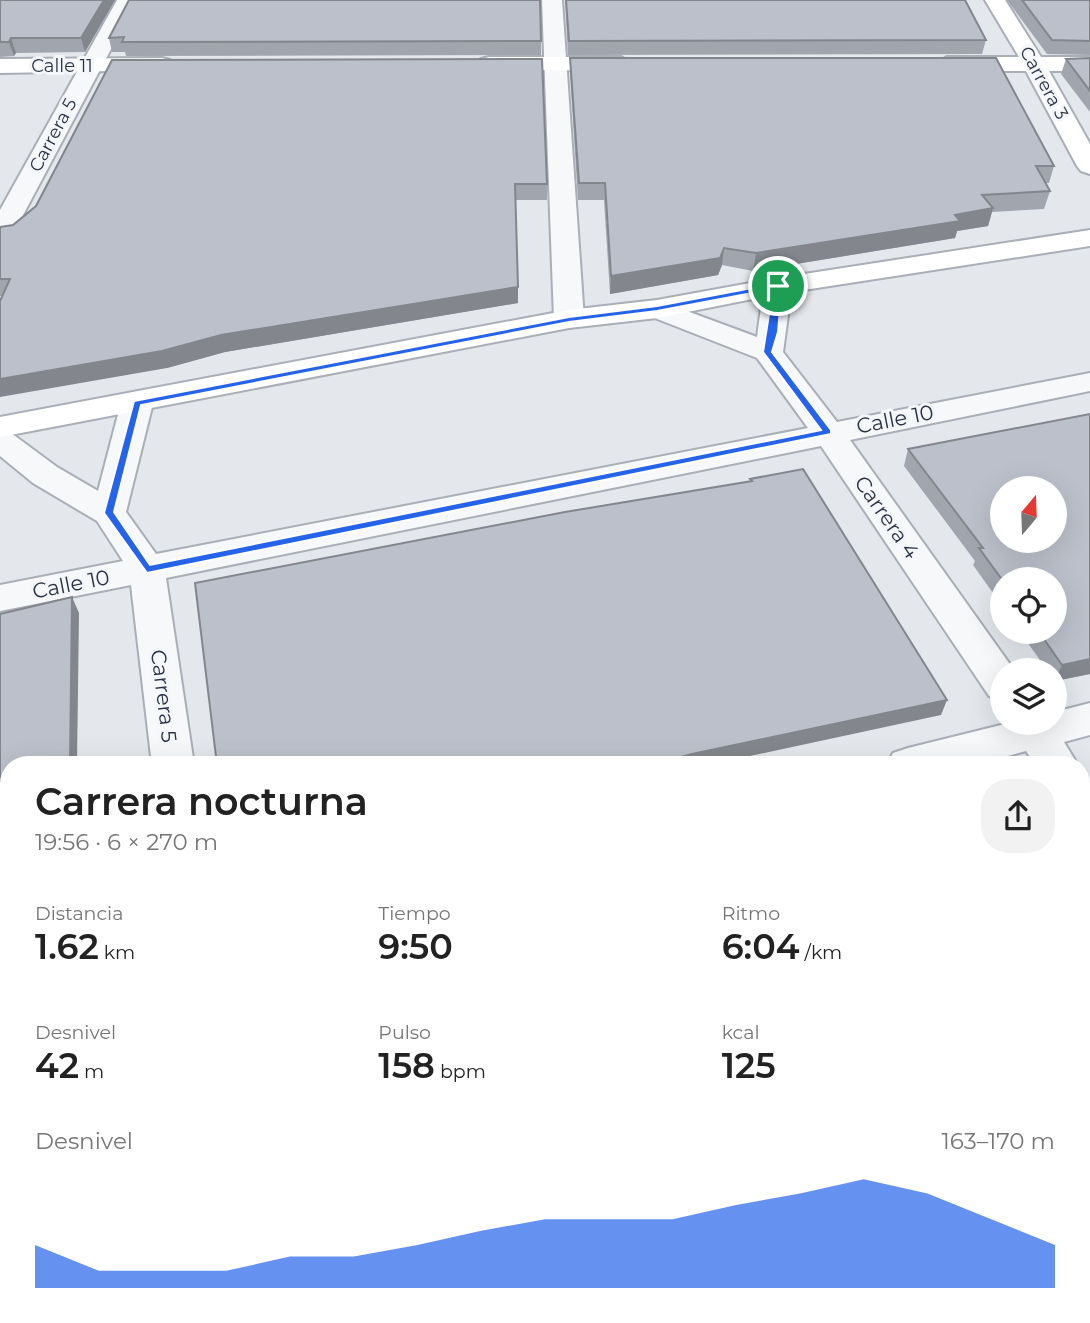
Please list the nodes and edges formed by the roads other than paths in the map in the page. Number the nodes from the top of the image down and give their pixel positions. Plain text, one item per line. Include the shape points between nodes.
1 (127, 0) edge
2 (552, 0) edge
3 (995, 0) edge
4 (469, 64) edge
5 (552, 64) junction
6 (649, 64) edge
7 (925, 64) edge
8 (1034, 64) junction
9 (1090, 64) edge
10 (189, 65) edge
11 (0, 66) edge
12 (91, 66) junction
13 (1090, 166) edge
14 (2, 227) edge
15 (1090, 238) edge
16 (778, 286) junction
17 (657, 309) junction
18 (569, 319) junction
19 (768, 352) junction
20 (1090, 382) edge
21 (137, 403) junction
22 (0, 427) edge
23 (828, 432) junction
24 (0, 440) edge
25 (109, 513) junction
26 (147, 569) junction
27 (0, 598) edge
28 (990, 666) edge
29 (1090, 719) edge
30 (1041, 740) edge
31 (172, 756) edge
32 (956, 756) edge

1 - 12 street, Carrera 5
2 - 5 street
3 - 8 main road, Carrera 3
4 - 5 main road
5 - 6 main road
5 - 18 street
7 - 8 main road
8 - 9 main road
8 - 13 main road, Carrera 3
10 - 12 main road, Calle 11
11 - 12 main road, Calle 11
12 - 14 street, Carrera 5
15 - 16 main road
16 - 17 main road
16 - 19 street
17 - 18 main road
17 - 19 street
18 - 21 main road
19 - 23 street, Carrera 4
20 - 23 street, Calle 10
21 - 22 main road
21 - 25 street
23 - 26 street, Calle 10
23 - 28 street, Carrera 4
24 - 25 street, Carrera 5 via 44,475
25 - 26 street, Carrera 5
26 - 27 street, Calle 10
26 - 31 street, Carrera 5
29 - 30 street
30 - 32 street

